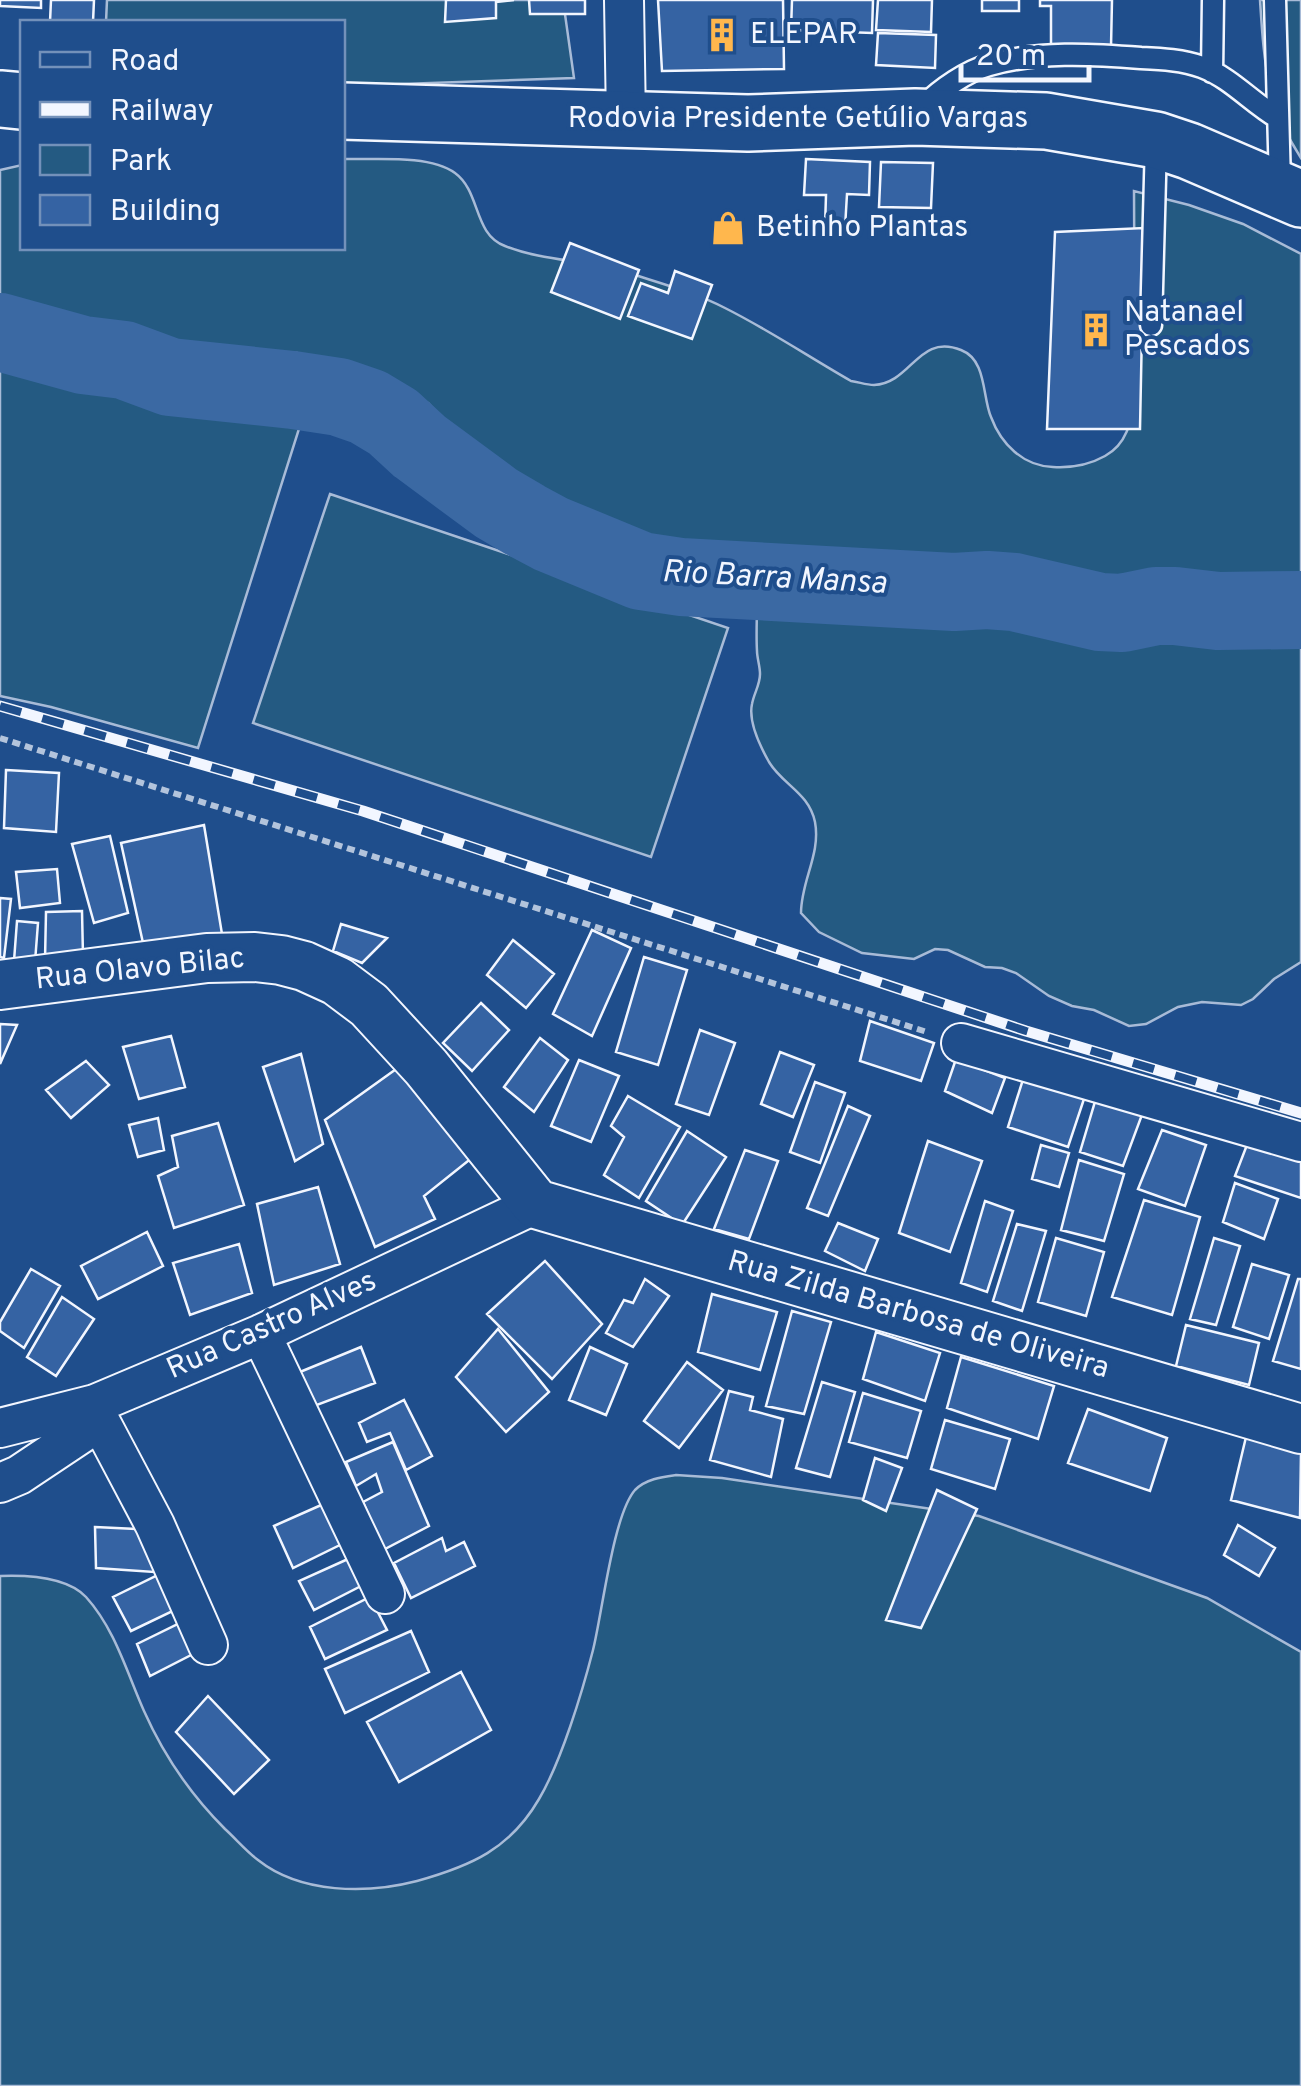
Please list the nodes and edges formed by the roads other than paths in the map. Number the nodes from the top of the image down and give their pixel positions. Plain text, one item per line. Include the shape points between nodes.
1 (624, 0) edge
2 (1213, 0) edge
3 (1275, 0) edge
4 (1212, 72) junction
5 (345, 111) edge
6 (915, 117) junction
7 (1278, 118) junction
8 (626, 120) junction
9 (1156, 140) junction
10 (1291, 195) edge
11 (1151, 325) dead end
12 (0, 986) edge
13 (962, 1043) road end
14 (1301, 1142) edge
15 (536, 1204) junction
16 (261, 1334) junction
17 (98, 1412) junction
18 (0, 1428) edge
19 (1301, 1428) edge
20 (0, 1483) edge
21 (385, 1594) dead end
22 (208, 1644) dead end

1 - 8 street
2 - 4 lane
3 - 7 lane
4 - 6 lane via 1176,60 1029,57 986,65 931,99
4 - 7 lane
5 - 8 main road, Rodovia Presidente Getúlio Vargas
6 - 8 main road, Rodovia Presidente Getúlio Vargas
6 - 9 main road, Rodovia Presidente Getúlio Vargas via 1046,121
7 - 10 lane
9 - 10 main road, Rodovia Presidente Getúlio Vargas
9 - 11 lane
12 - 15 street, Rua Olavo Bilac via 207,958 304,966 369,1006
13 - 14 street
15 - 16 street, Rua Castro Alves
15 - 19 street, Rua Zilda Barbosa de Oliveira
16 - 17 street, Rua Castro Alves
16 - 21 street
17 - 18 street, Rua Castro Alves
17 - 20 street
17 - 22 street

